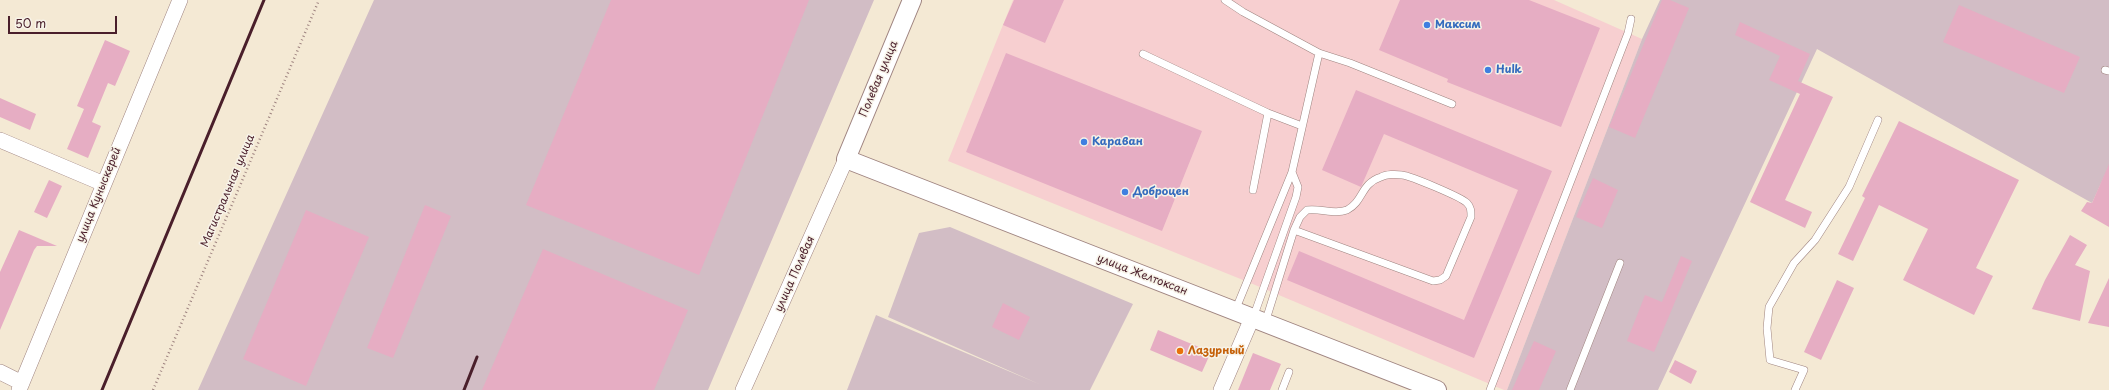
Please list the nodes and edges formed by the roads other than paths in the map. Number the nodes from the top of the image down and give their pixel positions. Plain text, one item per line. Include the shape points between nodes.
1 (180, 0) edge
2 (912, 0) edge
3 (1225, 0) edge
4 (1631, 19) dead end
5 (1319, 53) junction
6 (1143, 54) dead end
7 (1452, 104) dead end
8 (1268, 113) junction
9 (1878, 120) dead end
10 (1302, 126) junction
11 (0, 140) edge
12 (846, 159) junction
13 (1292, 172) junction
14 (104, 184) junction
15 (1253, 190) dead end
16 (1294, 230) junction
17 (1620, 263) dead end
18 (1235, 311) junction
19 (1259, 321) junction
20 (0, 372) edge
21 (1289, 372) dead end
22 (21, 386) edge
23 (743, 390) edge
24 (1222, 390) edge
25 (1282, 390) edge
26 (1437, 390) edge
27 (1490, 390) edge
28 (1570, 390) edge
29 (1795, 390) edge

1 - 14 street, улица Куныскерей
2 - 12 street, Полевая улица
3 - 5 lane
4 - 27 lane
5 - 7 lane
5 - 10 lane
6 - 8 lane
8 - 10 lane
8 - 15 lane
9 - 29 lane via 1849,186 1815,240 1794,263 1769,307 1767,328 1770,360 1804,370
10 - 13 lane
11 - 14 street
12 - 18 street, улица Желтоксан
12 - 23 street, улица Полевая
13 - 18 lane
13 - 19 lane via 1298,187 1296,197
14 - 22 street, улица Куныскерей
16 - 16 lane via 1300,217 1307,210 1347,210 1359,201 1365,187 1372,180 1383,176 1402,175 1454,196 1470,207 1471,217 1446,276 1433,281
16 - 19 lane
17 - 28 lane
18 - 19 street, улица Желтоксан
19 - 24 street
19 - 26 street, улица Желтоксан
20 - 22 street
21 - 25 lane

